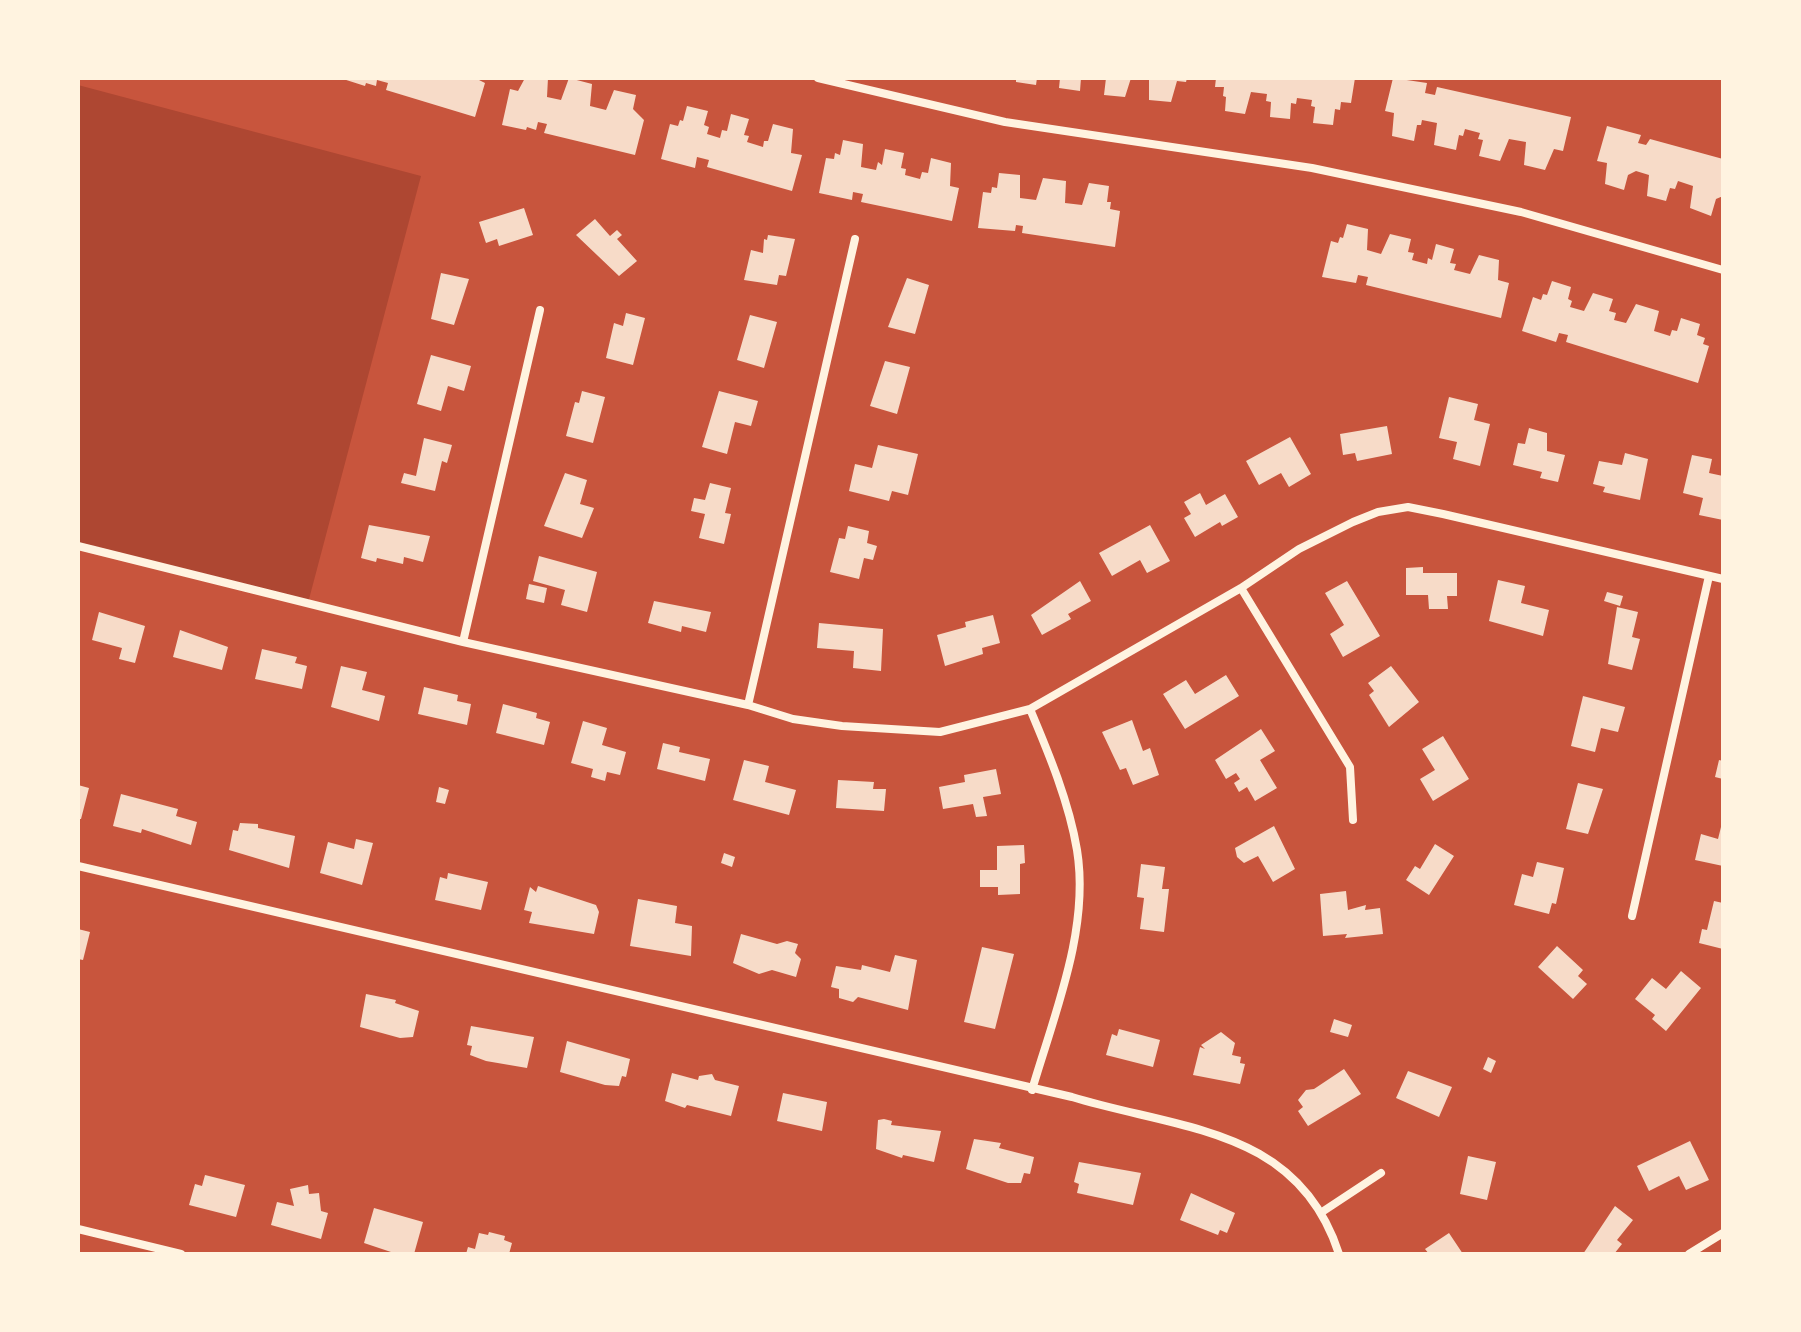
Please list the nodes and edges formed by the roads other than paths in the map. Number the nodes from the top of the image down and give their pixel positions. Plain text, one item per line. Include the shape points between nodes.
1 (818, 78) edge
2 (855, 239) dead end
3 (1723, 270) edge
4 (540, 310) dead end
5 (78, 546) edge
6 (1709, 576) junction
7 (1723, 579) edge
8 (1241, 588) junction
9 (463, 642) junction
10 (748, 705) junction
11 (1030, 709) junction
12 (1353, 820) dead end
13 (78, 866) edge
14 (1632, 916) dead end
15 (1032, 1090) junction
16 (1381, 1173) dead end
17 (1322, 1212) junction
18 (78, 1229) edge
19 (1723, 1233) edge
20 (181, 1254) edge
21 (1339, 1254) edge
22 (1689, 1254) edge

1 - 3 street via 1005,122 1312,168 1506,209
2 - 10 street
4 - 9 street
5 - 9 street
6 - 7 street
6 - 8 street via 1408,507 1353,522 1299,549
6 - 14 street
8 - 11 street
8 - 12 street via 1350,767
9 - 10 street
10 - 11 street via 842,726 940,732
11 - 15 street via 1051,759 1077,850 1079,902 1066,972
13 - 15 street
15 - 17 street via 1229,1138 1275,1163
16 - 17 street
17 - 21 street
18 - 20 street
19 - 22 street

